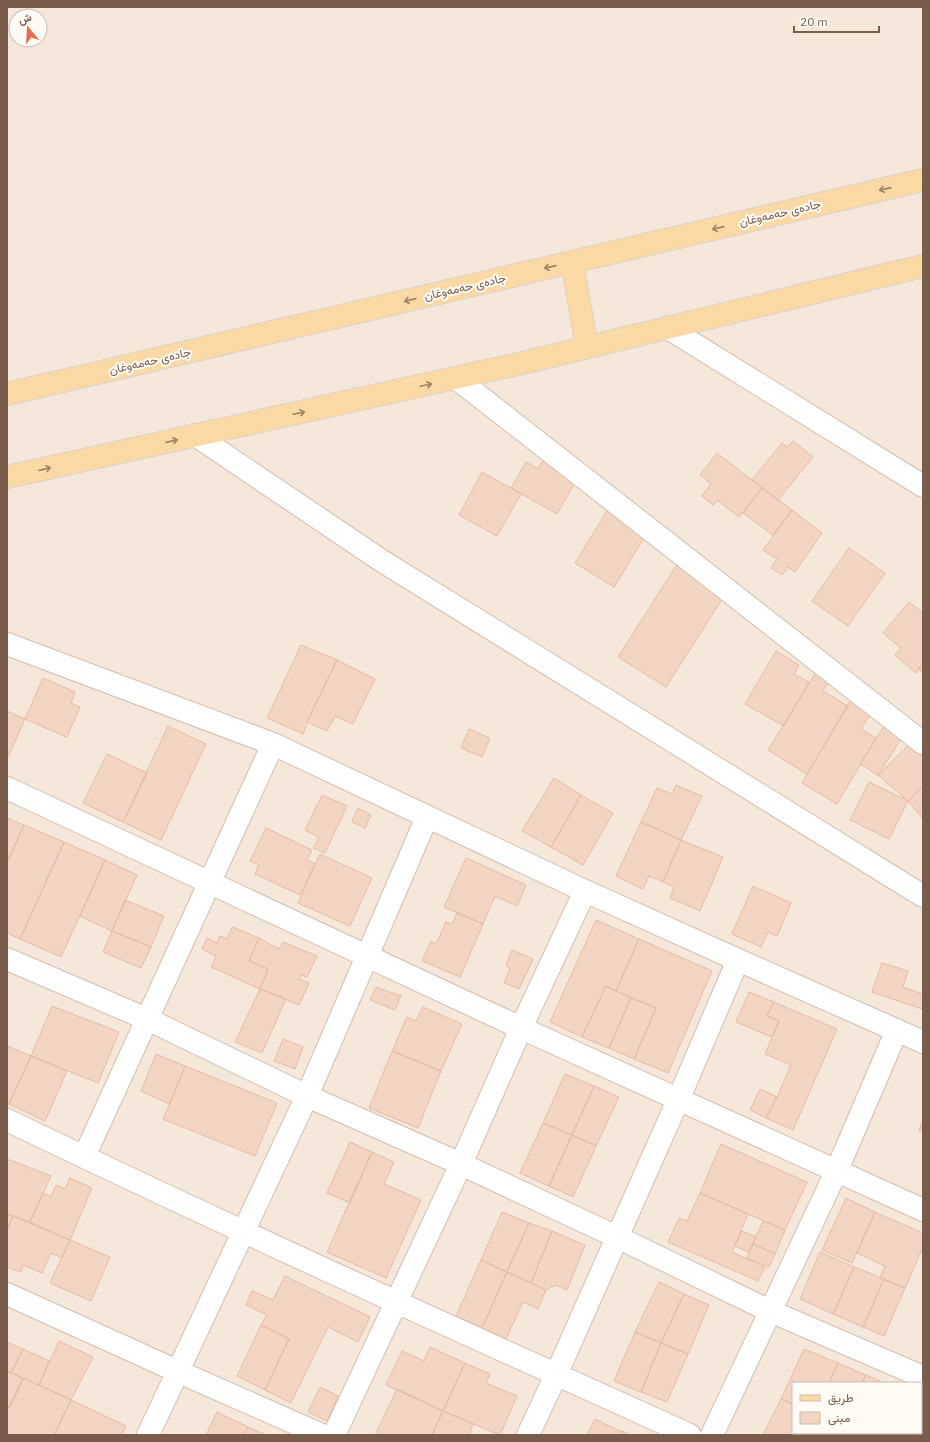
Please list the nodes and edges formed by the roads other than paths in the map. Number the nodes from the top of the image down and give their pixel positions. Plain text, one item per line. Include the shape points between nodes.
1 (923, 180) edge
2 (572, 262) junction
3 (923, 266) edge
4 (668, 328) junction
5 (587, 347) junction
6 (456, 378) junction
7 (7, 394) edge
8 (196, 435) junction
9 (7, 477) edge
10 (923, 486) edge
11 (7, 644) edge
12 (923, 743) edge
13 (273, 744) junction
14 (7, 788) edge
15 (427, 817) junction
16 (210, 883) junction
17 (585, 891) junction
18 (923, 896) edge
19 (366, 956) junction
20 (7, 959) edge
21 (738, 960) junction
22 (146, 1019) junction
23 (521, 1028) junction
24 (897, 1030) junction
25 (923, 1042) edge
26 (307, 1096) junction
27 (679, 1098) junction
28 (7, 1120) edge
29 (84, 1157) junction
30 (461, 1164) junction
31 (837, 1170) junction
32 (923, 1210) edge
33 (243, 1231) junction
34 (617, 1237) junction
35 (7, 1294) edge
36 (396, 1302) junction
37 (770, 1311) junction
38 (177, 1371) junction
39 (556, 1375) junction
40 (923, 1377) edge
41 (148, 1435) edge
42 (322, 1435) edge
43 (334, 1435) edge
44 (528, 1435) edge
45 (690, 1435) edge
46 (712, 1435) edge

1 -> 2 main road, جادەی حەمەوغان
2 - 5 main road
2 -> 7 main road, جادەی حەمەوغان
3 - 4 main road
4 - 5 main road
4 - 10 street
5 - 6 main road
8 -> 6 main road
6 - 12 street
9 -> 8 main road
8 - 18 street via 382,561
11 - 13 street
13 - 15 street
13 - 16 street
14 - 16 street
15 - 17 street
15 - 19 street
16 - 19 street
16 - 22 street
17 - 21 street
17 - 23 street
19 - 23 street
19 - 26 street
20 - 22 street
21 - 24 street
21 - 27 street
22 - 26 street
22 - 29 street
23 - 27 street
23 - 30 street
24 - 25 street
24 - 31 street
26 - 30 street
26 - 33 street
27 - 31 street
27 - 34 street
28 - 29 street
29 - 33 street
30 - 34 street
30 - 36 street
31 - 32 street
31 - 37 street
33 - 36 street
33 - 38 street
34 - 37 street
34 - 39 street
35 - 38 street
36 - 39 street
36 - 43 street
37 - 40 street
37 - 46 street
38 - 41 street
38 - 42 street
39 - 44 street
39 - 45 street

